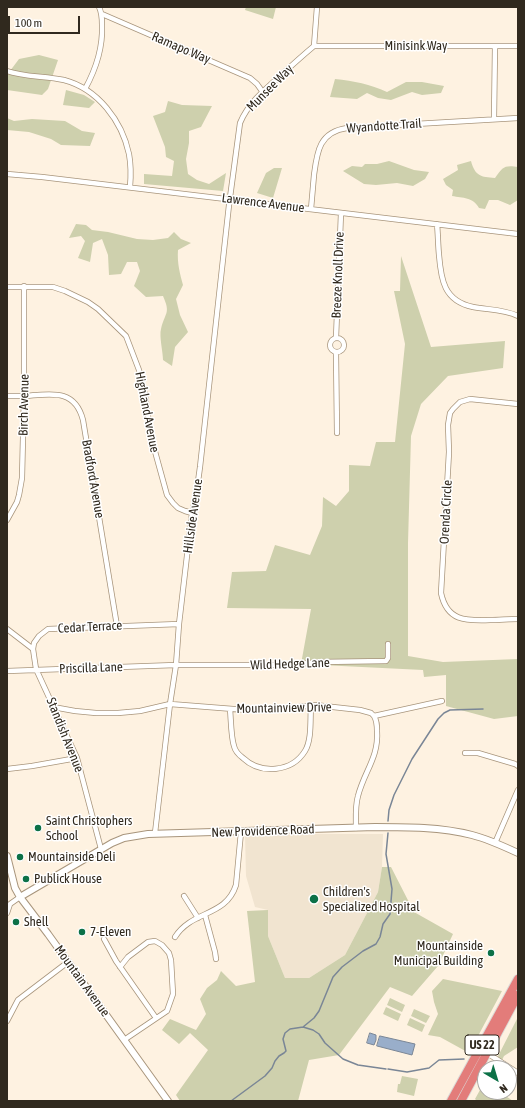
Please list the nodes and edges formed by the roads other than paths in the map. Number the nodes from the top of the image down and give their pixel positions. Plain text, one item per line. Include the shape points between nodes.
1 (99, 7) edge
2 (317, 7) edge
3 (102, 14) junction
4 (314, 46) junction
5 (495, 46) junction
6 (518, 46) edge
7 (7, 71) edge
8 (84, 89) junction
9 (262, 91) junction
10 (518, 118) edge
11 (494, 119) junction
12 (7, 174) edge
13 (130, 187) junction
14 (229, 200) junction
15 (311, 209) junction
16 (341, 213) junction
17 (437, 224) junction
18 (518, 234) edge
19 (7, 286) edge
20 (24, 286) junction
21 (518, 316) edge
22 (336, 338) junction
23 (336, 353) junction
24 (7, 396) edge
25 (24, 396) junction
26 (518, 404) edge
27 (337, 433) dead end
28 (192, 513) junction
29 (7, 520) edge
30 (518, 619) edge
31 (179, 624) junction
32 (117, 626) junction
33 (7, 629) edge
34 (388, 644) dead end
35 (33, 649) junction
36 (176, 665) junction
37 (36, 670) junction
38 (7, 671) edge
39 (442, 701) dead end
40 (170, 704) junction
41 (311, 706) junction
42 (54, 707) junction
43 (230, 709) junction
44 (374, 716) junction
45 (466, 753) dead end
46 (77, 758) junction
47 (518, 766) edge
48 (7, 769) edge
49 (518, 790) edge
50 (356, 828) junction
51 (241, 832) junction
52 (156, 833) junction
53 (495, 843) junction
54 (101, 849) junction
55 (518, 853) edge
56 (7, 856) edge
57 (184, 896) dead end
58 (20, 897) junction
59 (7, 913) edge
60 (204, 915) junction
61 (198, 918) junction
62 (176, 937) dead end
63 (104, 939) dead end
64 (216, 959) dead end
65 (68, 962) junction
66 (120, 967) junction
67 (518, 979) edge
68 (518, 995) edge
69 (156, 1018) junction
70 (7, 1021) edge
71 (124, 1040) junction
72 (487, 1052) junction
73 (500, 1060) edge
74 (168, 1101) edge
75 (452, 1101) edge
76 (461, 1101) edge

1 - 3 street
2 - 4 street
3 - 8 street via 99,55
3 - 9 street, Ramapo Way via 250,78
4 - 5 street, Minisink Way
4 - 9 street, Munsee Way
5 - 6 street, Minisink Way
5 - 11 street
7 - 8 street via 58,79 74,83
8 - 13 street via 107,108 119,126 127,145 131,166
9 - 14 street, Munsee Way via 249,105 240,123
10 - 11 street, Wyandotte Trail
11 - 15 street, Wyandotte Trail via 346,128 336,131 327,137 317,152
12 - 13 street, Lawrence Avenue
13 - 14 street, Lawrence Avenue
14 - 15 street, Lawrence Avenue
14 - 28 street, Hillside Avenue via 200,466
15 - 16 street, Lawrence Avenue
16 - 17 street, Lawrence Avenue
16 - 22 street, Breeze Knoll Drive
17 - 18 street, Lawrence Avenue
17 - 21 street via 441,275 450,294 467,306 503,310
19 - 20 street, Highland Avenue
20 - 25 street, Birch Avenue
20 - 28 street, Highland Avenue via 53,287 77,296 98,309 126,336 139,370 151,437 165,491 173,504
22 - 23 street, Breeze Knoll Drive via 329,346
22 - 23 street, Breeze Knoll Drive via 342,341 344,347 341,352
23 - 27 street, Breeze Knoll Drive
24 - 25 street, Bradford Avenue
25 - 29 street, Birch Avenue via 21,487 17,502
25 - 32 street, Bradford Avenue via 49,393 61,395 73,402 82,416
26 - 30 street, Orenda Circle via 470,398 460,402 450,413 441,593 449,610 463,620
28 - 31 street, Hillside Avenue
31 - 32 street, Cedar Terrace
31 - 36 street, Hillside Avenue
32 - 35 street, Cedar Terrace via 48,629 36,639
33 - 35 street
34 - 36 street, Wild Hedge Lane via 386,661 287,665
35 - 37 street
36 - 37 street, Priscilla Lane
36 - 40 street, Hillside Avenue
37 - 38 street, Priscilla Lane
37 - 42 street, Standish Avenue
39 - 44 street
40 - 42 street, Mountainview Drive via 118,713 89,713
40 - 43 street, Mountainview Drive
40 - 52 street, Hillside Avenue
41 - 43 street, Mountainview Drive
41 - 43 street via 309,743 295,762 276,769 255,766 238,754 234,747
41 - 44 street, Mountainview Drive via 360,710
42 - 46 street, Standish Avenue
44 - 50 street via 377,724 377,745 357,797
45 - 47 street via 478,753
46 - 48 street
46 - 54 street, Standish Avenue
49 - 53 street
50 - 51 street, New Providence Road
50 - 53 street, New Providence Road via 443,830 473,835
51 - 52 street, New Providence Road
51 - 60 street via 234,893 225,903
52 - 54 street, New Providence Road via 124,838
53 - 55 street, New Providence Road
54 - 58 street, New Providence Road
56 - 58 street, Mountain Avenue via 15,888
57 - 61 street
58 - 59 street via 10,904
58 - 65 street, Mountain Avenue
60 - 61 street
60 - 64 street
61 - 62 street via 184,926
63 - 66 street
65 - 70 street via 18,1000
65 - 71 street, Mountain Avenue
66 - 69 street
66 - 69 street via 128,957 148,942 155,941 169,953 173,994 167,1011
67 - 75 highway, US 22
68 - 72 highway, US 22
69 - 71 street
71 - 74 street, Mountain Avenue
72 - 73 street
72 - 76 highway, US 22

